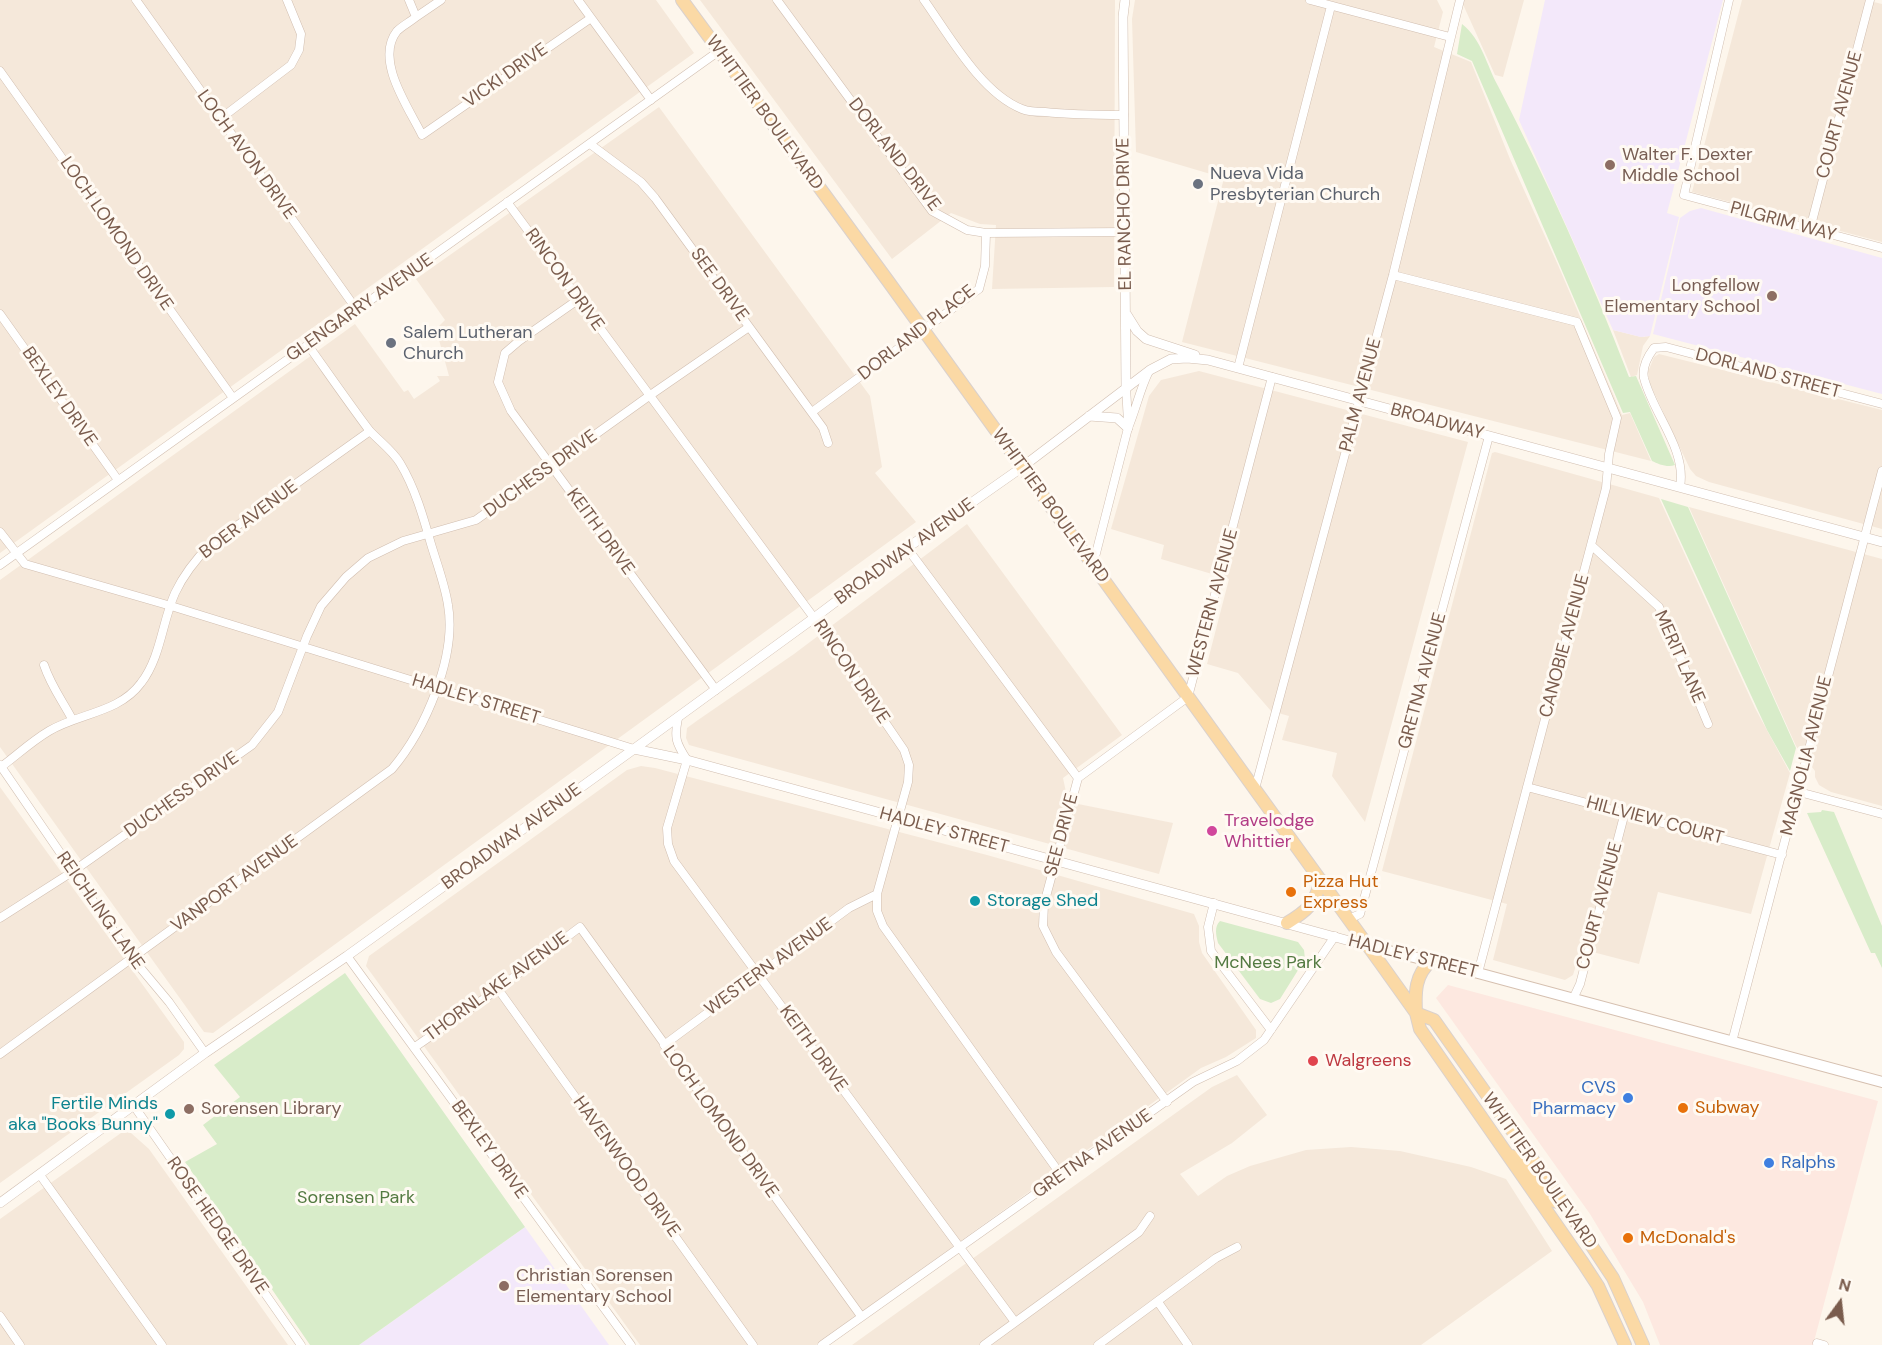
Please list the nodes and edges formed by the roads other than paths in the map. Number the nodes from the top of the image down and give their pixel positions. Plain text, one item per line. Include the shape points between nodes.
1 (136, 0) edge
2 (287, 0) edge
3 (409, 0) edge
4 (441, 0) edge
5 (578, 0) edge
6 (682, 0) edge
7 (777, 0) edge
8 (924, 0) edge
9 (1125, 0) edge
10 (1310, 0) edge
11 (1460, 0) edge
12 (1729, 0) edge
13 (1869, 0) edge
14 (1331, 6) junction
15 (416, 17) junction
16 (591, 18) junction
17 (1450, 38) junction
18 (719, 51) junction
19 (0, 71) edge
20 (651, 100) junction
21 (1124, 115) junction
22 (220, 118) junction
23 (590, 144) junction
24 (507, 202) junction
25 (1810, 229) junction
26 (1126, 232) junction
27 (986, 233) junction
28 (1882, 248) edge
29 (1393, 275) junction
30 (579, 299) junction
31 (357, 310) junction
32 (0, 314) edge
33 (1126, 314) junction
34 (749, 327) junction
35 (923, 331) junction
36 (308, 345) junction
37 (1208, 360) junction
38 (1238, 368) junction
39 (1150, 370) junction
40 (1272, 377) junction
41 (1126, 386) junction
42 (648, 396) junction
43 (233, 398) junction
44 (1360, 401) junction
45 (1882, 404) edge
46 (812, 412) junction
47 (1089, 416) junction
48 (1128, 428) junction
49 (370, 431) junction
50 (1489, 436) junction
51 (828, 443) dead end
52 (552, 467) junction
53 (1021, 468) junction
54 (1608, 468) junction
55 (1882, 471) edge
56 (118, 480) junction
57 (1680, 487) junction
58 (0, 532) edge
59 (428, 534) junction
60 (1865, 537) junction
61 (1882, 542) edge
62 (1591, 545) junction
63 (907, 548) junction
64 (15, 554) junction
65 (0, 564) edge
66 (1093, 565) junction
67 (171, 606) junction
68 (814, 618) junction
69 (303, 648) junction
70 (44, 665) dead end
71 (437, 687) junction
72 (716, 690) junction
73 (1188, 697) junction
74 (678, 718) junction
75 (72, 719) junction
76 (1708, 724) dead end
77 (634, 749) junction
78 (687, 760) junction
79 (1, 766) edge
80 (1078, 777) junction
81 (1527, 787) junction
82 (1255, 789) junction
83 (1798, 792) junction
84 (1625, 812) junction
85 (1882, 814) edge
86 (898, 818) junction
87 (1782, 855) junction
88 (1056, 861) junction
89 (72, 872) junction
90 (1321, 880) junction
91 (877, 894) junction
92 (1214, 903) junction
93 (0, 918) edge
94 (1349, 920) junction
95 (1287, 923) junction
96 (580, 927) joint
97 (1335, 936) junction
98 (1369, 946) junction
99 (347, 956) junction
100 (133, 959) junction
101 (1431, 961) junction
102 (1478, 973) junction
103 (758, 974) junction
104 (498, 989) junction
105 (1573, 999) junction
106 (1416, 1013) junction
107 (1271, 1030) junction
108 (1732, 1042) junction
109 (664, 1045) junction
110 (415, 1047) junction
111 (1436, 1051) junction
112 (205, 1053) junction
113 (0, 1054) edge
114 (1469, 1069) junction
115 (1882, 1082) edge
116 (1167, 1102) junction
117 (134, 1106) junction
118 (1508, 1155) junction
119 (40, 1175) junction
120 (1061, 1175) junction
121 (0, 1203) edge
122 (1564, 1204) junction
123 (1549, 1214) junction
124 (1150, 1216) dead end
125 (1237, 1247) dead end
126 (960, 1248) junction
127 (1593, 1249) junction
128 (1158, 1302) junction
129 (0, 1316) edge
130 (861, 1316) junction
131 (1015, 1322) junction
132 (1641, 1341) edge
133 (20, 1345) edge
134 (162, 1345) edge
135 (301, 1345) edge
136 (631, 1345) edge
137 (753, 1345) edge
138 (822, 1345) edge
139 (984, 1345) edge
140 (1098, 1345) edge
141 (1188, 1345) edge
142 (1626, 1345) edge

1 - 22 street, LOCH AVON DRIVE
2 - 22 street via 301,33 299,50 291,65
3 - 15 street
4 - 15 street
5 - 16 street
6 - 18 main road, WHITTIER BOULEVARD
7 - 27 street, DORLAND DRIVE via 932,211 967,230
8 - 21 street via 991,90 1006,101 1024,110 1065,115
9 - 21 street, EL RANCHO DRIVE
10 - 14 street
11 - 17 street, PALM AVENUE
12 - 25 street, PILGRIM WAY via 1684,195
13 - 25 street, COURT AVENUE
14 - 17 street
14 - 38 street
15 - 16 street, VICKI DRIVE via 390,43 388,60 422,135
16 - 20 street
17 - 29 street, PALM AVENUE
18 - 20 street, GLENGARRY AVENUE
18 - 35 main road, WHITTIER BOULEVARD
19 - 43 street, LOCH LOMOND DRIVE
20 - 23 street, GLENGARRY AVENUE
21 - 26 street, EL RANCHO DRIVE
22 - 31 street, LOCH AVON DRIVE
23 - 24 street, GLENGARRY AVENUE
23 - 34 street, SEE DRIVE via 641,182 655,198
24 - 30 street, RINCON DRIVE
24 - 31 street, GLENGARRY AVENUE
25 - 28 street, PILGRIM WAY
26 - 27 street, DORLAND DRIVE
26 - 33 street, EL RANCHO DRIVE
27 - 35 street, DORLAND PLACE via 985,266 979,289
29 - 44 street, PALM AVENUE
29 - 54 street, CANOBIE AVENUE via 1577,322 1617,418
30 - 42 street, RINCON DRIVE
30 - 52 street, KEITH DRIVE via 505,353 500,369 498,382 511,411
31 - 36 street, GLENGARRY AVENUE
32 - 56 street, BEXLEY DRIVE
33 - 37 street via 1146,339
33 - 41 street, EL RANCHO DRIVE
34 - 42 street, DUCHESS DRIVE
34 - 46 street, SEE DRIVE
35 - 46 street, DORLAND PLACE
35 - 53 main road, WHITTIER BOULEVARD
36 - 43 street, GLENGARRY AVENUE
36 - 49 street
37 - 38 street, BROADWAY
37 - 39 street, BROADWAY via 1171,359
38 - 40 street, BROADWAY
39 - 41 street, BROADWAY
39 - 48 street, EL RANCHO DRIVE
40 - 44 street, BROADWAY
40 - 73 street, WESTERN AVENUE
41 - 47 street, BROADWAY
41 - 48 street, EL RANCHO DRIVE
42 - 52 street, DUCHESS DRIVE
42 - 68 street, RINCON DRIVE
43 - 56 street, GLENGARRY AVENUE
44 - 50 street, BROADWAY
44 - 82 street, PALM AVENUE
45 - 57 street, DORLAND STREET via 1666,347 1654,348 1647,357 1644,376 1682,466
46 - 51 street, SEE DRIVE via 824,428
47 - 48 street via 1117,418
47 - 53 street, BROADWAY
48 - 66 street, EL RANCHO DRIVE
49 - 59 street via 398,460 411,483
49 - 67 street, BOER AVENUE via 210,545 187,572
50 - 54 street, BROADWAY
50 - 94 street, GRETNA AVENUE via 1360,914
52 - 59 street, DUCHESS DRIVE via 477,520
52 - 72 street, KEITH DRIVE
53 - 63 street, BROADWAY AVENUE
53 - 66 main road, WHITTIER BOULEVARD
54 - 57 street, BROADWAY
54 - 62 street, CANOBIE AVENUE
55 - 60 street, MAGNOLIA AVENUE
56 - 64 street, GLENGARRY AVENUE
57 - 60 street, BROADWAY
58 - 64 street
59 - 69 street, DUCHESS DRIVE via 368,558 346,577 321,606
59 - 71 street via 448,606 448,638
60 - 61 street, BROADWAY
60 - 83 street, MAGNOLIA AVENUE
62 - 76 street, MERIT LANE via 1659,607
62 - 81 street, CANOBIE AVENUE
63 - 68 street, BROADWAY AVENUE
63 - 80 street, SEE DRIVE
64 - 65 street, GLENGARRY AVENUE
64 - 67 street, HADLEY STREET via 25,564
66 - 73 main road, WHITTIER BOULEVARD
67 - 69 street, HADLEY STREET
67 - 75 street, BOER AVENUE via 153,663 132,694 117,704
68 - 72 street, BROADWAY AVENUE
68 - 86 street, RINCON DRIVE via 904,750 909,765 908,782
69 - 71 street, HADLEY STREET
69 - 89 street, DUCHESS DRIVE via 278,712 252,745
70 - 75 street via 50,684
71 - 77 street, HADLEY STREET
71 - 100 street, VANPORT AVENUE via 415,738 392,769
72 - 74 street, BROADWAY AVENUE
73 - 80 street, WESTERN AVENUE
73 - 82 main road, WHITTIER BOULEVARD
74 - 77 street, BROADWAY AVENUE
74 - 78 street via 675,735
75 - 79 street, BOER AVENUE
77 - 78 street, HADLEY STREET
77 - 99 street, BROADWAY AVENUE
78 - 86 street, HADLEY STREET
78 - 103 street, KEITH DRIVE via 667,828 668,844 674,861
79 - 89 street, REICHLING LANE
80 - 88 street, SEE DRIVE
81 - 84 street, HILLVIEW COURT
81 - 102 street, CANOBIE AVENUE
82 - 90 main road, WHITTIER BOULEVARD
83 - 85 street
83 - 87 street, MAGNOLIA AVENUE
84 - 87 street, HILLVIEW COURT
84 - 105 street, COURT AVENUE
86 - 88 street, HADLEY STREET
86 - 91 street, RINCON DRIVE
87 - 108 street, MAGNOLIA AVENUE
88 - 92 street, HADLEY STREET
88 - 116 street, SEE DRIVE via 1042,915 1048,937
89 - 93 street, DUCHESS DRIVE
89 - 100 street, REICHLING LANE
90 - 94 main road, WHITTIER BOULEVARD
90 - 95 main road via 1317,896 1305,912
91 - 103 street, WESTERN AVENUE via 849,908
91 - 120 street, RINCON DRIVE via 877,911 891,939
92 - 95 street, HADLEY STREET
92 - 107 street via 1208,927 1210,951
94 - 98 main road, WHITTIER BOULEVARD
95 - 97 street, HADLEY STREET
96 - 104 street, THORNLAKE AVENUE
96 - 109 street, LOCH LOMOND DRIVE
97 - 98 street, HADLEY STREET
97 - 107 street, GRETNA AVENUE
98 - 101 main road, HADLEY STREET
98 - 106 main road, WHITTIER BOULEVARD
99 - 110 street, BEXLEY DRIVE
99 - 112 street, BROADWAY AVENUE
100 - 112 street, REICHLING LANE
100 - 113 street, VANPORT AVENUE
101 - 102 main road, HADLEY STREET
101 - 106 main road via 1417,978
102 - 105 main road, HADLEY STREET
103 - 109 street, WESTERN AVENUE
103 - 126 street, KEITH DRIVE
104 - 110 street, THORNLAKE AVENUE
104 - 137 street, HAVENWOOD DRIVE
105 - 108 main road, HADLEY STREET
106 - 111 main road, WHITTIER BOULEVARD via 1420,1029
106 - 114 main road, WHITTIER BOULEVARD via 1434,1020
107 - 116 street, GRETNA AVENUE via 1237,1060 1193,1082
108 - 115 main road, HADLEY STREET
109 - 130 street, LOCH LOMOND DRIVE
110 - 136 street, BEXLEY DRIVE
111 - 114 main road via 1446,1051
111 - 118 main road, WHITTIER BOULEVARD
112 - 117 street, BROADWAY AVENUE
114 - 122 main road, WHITTIER BOULEVARD
116 - 120 street, GRETNA AVENUE
117 - 119 street, BROADWAY AVENUE
117 - 135 street, ROSE HEDGE DRIVE
118 - 122 main road via 1526,1165 1550,1199
118 - 123 main road, WHITTIER BOULEVARD
119 - 121 street, BROADWAY AVENUE
119 - 134 street
120 - 126 street, GRETNA AVENUE
122 - 127 main road, WHITTIER BOULEVARD
123 - 127 main road via 1560,1214 1582,1242
123 - 142 main road, WHITTIER BOULEVARD via 1598,1286
124 - 131 street via 1139,1232
125 - 128 street
126 - 130 street, GRETNA AVENUE
126 - 131 street, KEITH DRIVE
127 - 132 main road, WHITTIER BOULEVARD via 1613,1278
128 - 140 street
128 - 141 street
129 - 133 street
130 - 138 street, GRETNA AVENUE
131 - 139 street
132 - 142 street

